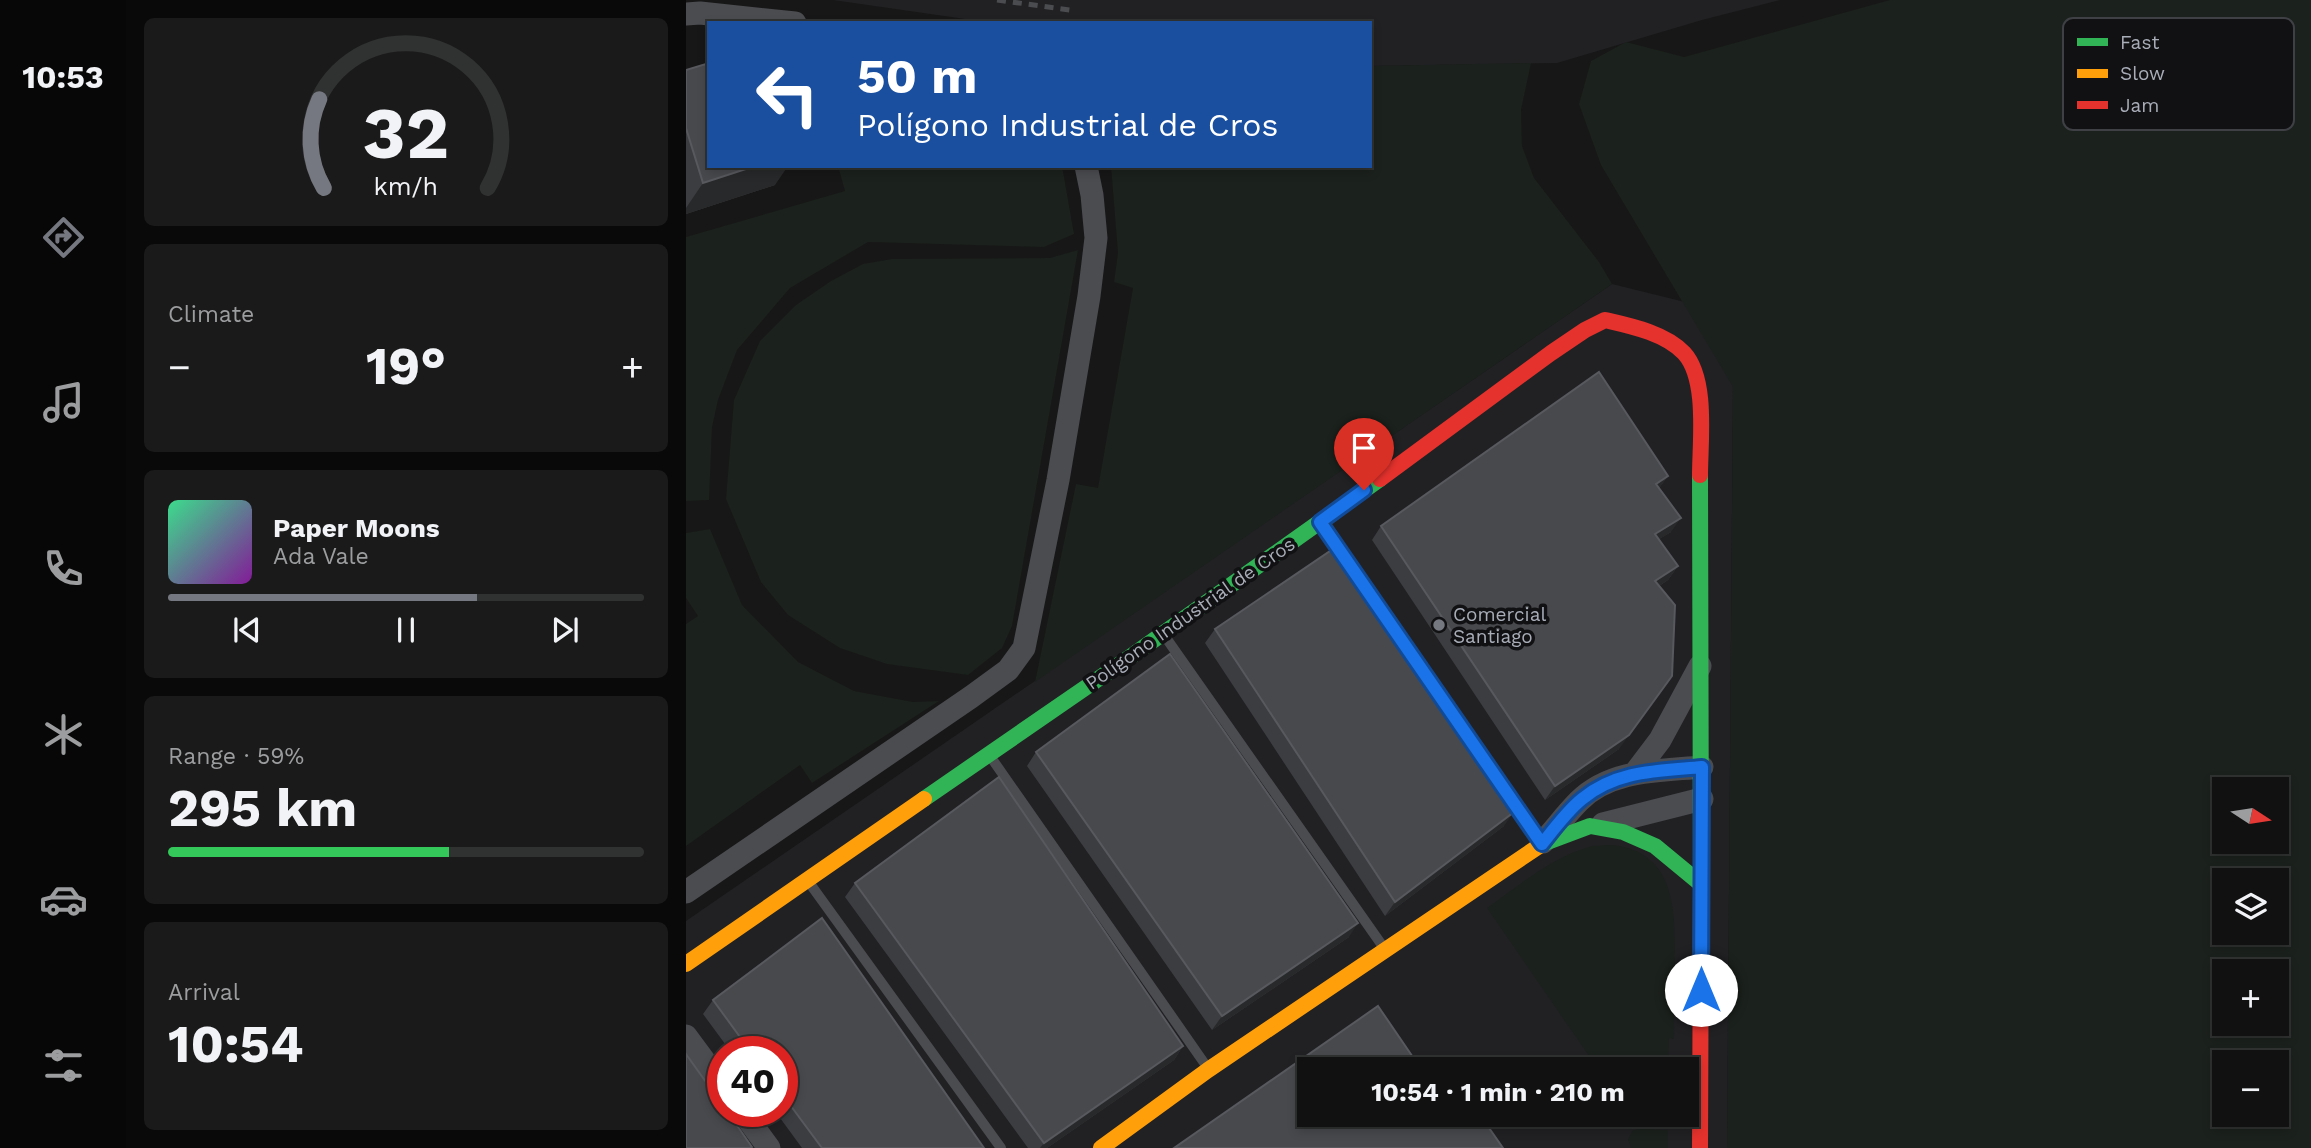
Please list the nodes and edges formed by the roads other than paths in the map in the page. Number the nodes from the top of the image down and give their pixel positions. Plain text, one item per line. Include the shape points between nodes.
1 (686, 14) edge
2 (776, 21) edge
3 (1086, 168) edge
4 (1320, 522) junction
5 (1352, 568) edge
6 (1391, 626) edge
7 (1162, 633) junction
8 (1701, 663) junction
9 (989, 755) junction
10 (1702, 767) junction
11 (1635, 773) junction
12 (1702, 799) junction
13 (1593, 827) junction
14 (1542, 844) junction
15 (806, 878) junction
16 (1701, 884) junction
17 (686, 892) edge
18 (1385, 950) junction
19 (686, 964) edge
20 (686, 1035) edge
21 (707, 1064) edge
22 (1208, 1070) junction
23 (754, 1127) edge
24 (769, 1148) edge
25 (1001, 1148) edge
26 (1101, 1148) edge
27 (1700, 1148) edge

1 - 2 street
3 - 17 street via 1096,238 1089,296 1024,648 1008,670 981,690
4 - 5 lane
4 - 7 street, Polígono Industrial de Cros
4 - 8 street, Polígono Industrial de Cros via 1585,330 1605,320 1639,330 1683,352 1697,378
6 - 14 lane
7 - 9 street, Polígono Industrial de Cros
7 - 18 lane
8 - 10 street, Polígono Industrial de Cros
8 - 11 street, Polígono Industrial de Cros via 1660,740
9 - 15 street, Polígono Industrial de Cros
9 - 22 lane
10 - 11 street
10 - 12 street, Polígono Industrial de Cros
11 - 14 street via 1605,782 1580,800
12 - 13 street
12 - 16 street, Polígono Industrial de Cros
13 - 14 street
13 - 16 street via 1623,832 1655,846
14 - 18 street
15 - 19 street, Polígono Industrial de Cros
15 - 25 lane
16 - 27 street, Polígono Industrial de Cros
18 - 22 street
20 - 21 street
22 - 26 street
23 - 24 street

